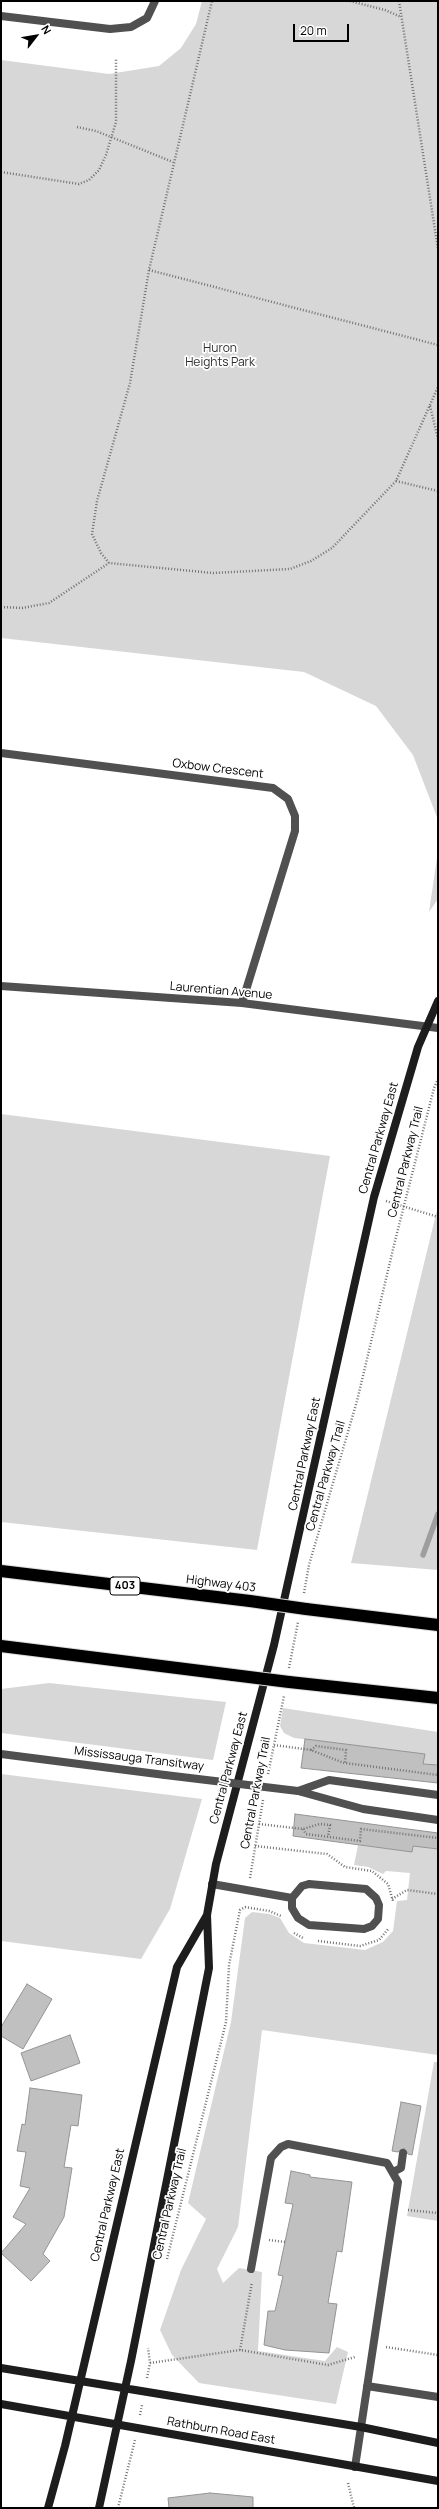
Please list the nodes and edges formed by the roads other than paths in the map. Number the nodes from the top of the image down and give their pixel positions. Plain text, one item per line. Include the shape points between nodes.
1 (155, 1) edge
2 (1, 16) edge
3 (1, 753) edge
4 (1, 986) edge
5 (438, 1001) edge
6 (242, 1003) junction
7 (426, 1027) junction
8 (438, 1028) edge
9 (1, 1571) edge
10 (438, 1625) edge
11 (1, 1646) edge
12 (438, 1698) edge
13 (1, 1754) edge
14 (298, 1791) junction
15 (438, 1795) edge
16 (438, 1820) edge
17 (212, 1884) junction
18 (292, 1898) junction
19 (207, 1915) junction
20 (402, 2153) dead end
21 (393, 2172) junction
22 (251, 2269) road end
23 (1, 2368) edge
24 (80, 2382) junction
25 (367, 2386) junction
26 (123, 2389) junction
27 (438, 2397) edge
28 (1, 2404) edge
29 (71, 2416) junction
30 (116, 2425) junction
31 (360, 2427) junction
32 (438, 2442) edge
33 (355, 2467) junction
34 (438, 2481) edge
35 (48, 2508) edge
36 (99, 2508) edge

1 - 2 street via 147,18 131,27 110,29
3 - 6 street, Oxbow Crescent via 274,788 288,799 295,816 295,831
4 - 6 street, Laurentian Avenue
5 - 7 street, Central Parkway East
6 - 7 street, Laurentian Avenue
7 - 8 street, Laurentian Avenue
7 - 17 street, Central Parkway East via 374,1197 274,1645
9 - 10 highway, Highway 403 / 403, bridge via 250,1601 303,1614
11 - 12 highway, bridge via 233,1674 289,1677
13 - 14 street, Mississauga Transitway, bridge
14 - 15 street, Mississauga Transitway via 328,1780
14 - 16 street, Mississauga Transitway via 363,1810
17 - 18 street
17 - 19 street, Central Parkway East
18 - 18 street via 292,1908 298,1918 309,1925 364,1929 372,1926 378,1919 379,1905 376,1898 366,1889 309,1884 302,1886
19 - 24 street, Central Parkway East via 177,1967
19 - 26 street, Central Parkway East via 210,1968
20 - 21 street via 401,2168
21 - 22 street via 387,2163 288,2144 281,2147 271,2158
21 - 25 street via 398,2182
23 - 24 street, Rathburn Road East
24 - 26 street, Rathburn Road East
24 - 29 street, Central Parkway East
25 - 27 street
25 - 31 street
26 - 30 street, Central Parkway East
26 - 31 street, Rathburn Road East
28 - 29 street, Rathburn Road East
29 - 30 street, Rathburn Road East
29 - 35 street, Central Parkway East
30 - 33 street, Rathburn Road East
30 - 36 street, Central Parkway East
31 - 32 street, Rathburn Road East
31 - 33 street
33 - 34 street, Rathburn Road East

